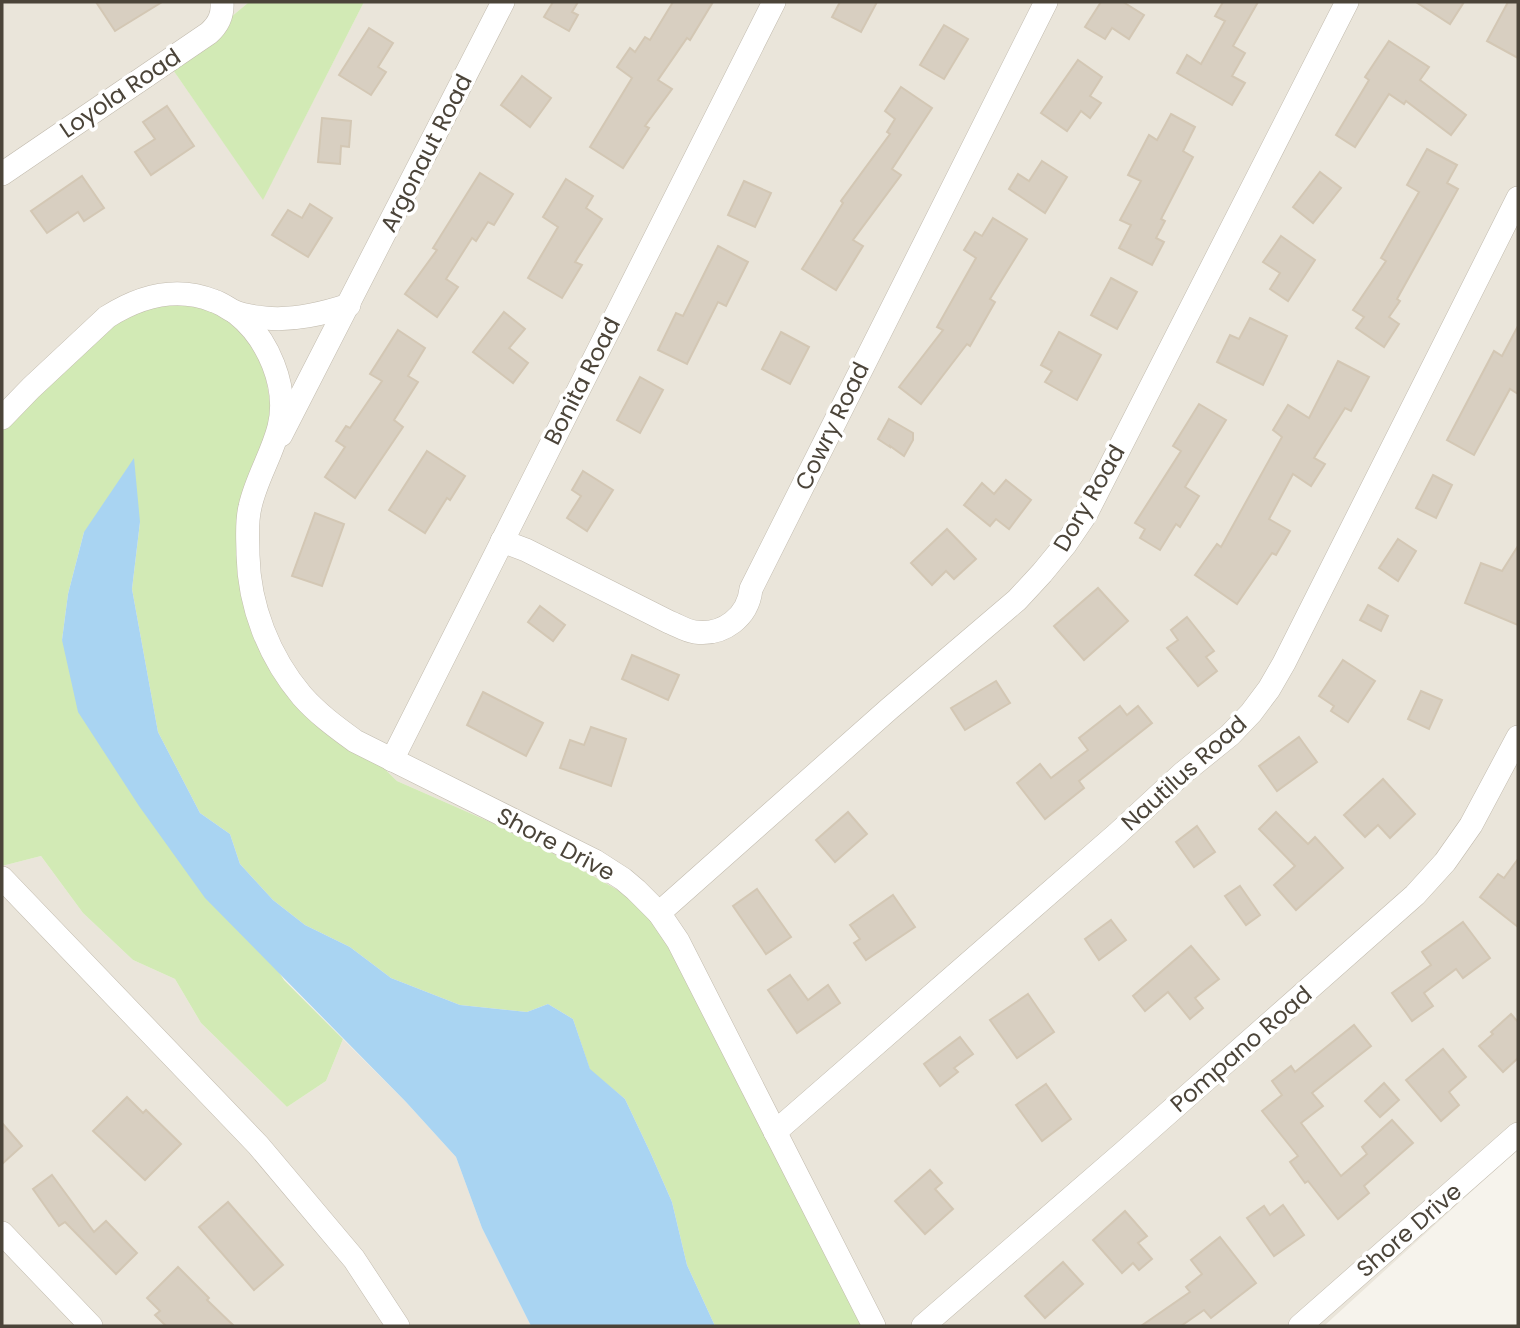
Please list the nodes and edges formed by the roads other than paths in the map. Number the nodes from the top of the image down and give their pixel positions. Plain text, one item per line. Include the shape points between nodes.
1 (222, 2) edge
2 (503, 2) edge
3 (774, 2) edge
4 (1046, 2) edge
5 (1347, 2) edge
6 (2, 174) edge
7 (1518, 198) edge
8 (349, 305) junction
9 (236, 313) junction
10 (2, 418) edge
11 (268, 459) junction
12 (502, 541) junction
13 (1518, 737) edge
14 (392, 760) junction
15 (2, 878) edge
16 (659, 913) junction
17 (775, 1132) junction
18 (1518, 1134) edge
19 (2, 1233) edge
20 (91, 1326) edge
21 (398, 1326) edge
22 (874, 1326) edge
23 (923, 1326) edge
24 (1300, 1326) edge

1 - 6 street, Loyola Road via 222,16 209,33
2 - 8 street, Argonaut Road
3 - 12 street, Bonita Road
4 - 12 street, Cowry Road via 744,610 734,622 722,630 692,632
5 - 16 street, Dory Road via 1086,514 1065,545 1017,600
7 - 17 street, Nautilus Road via 1284,663 1251,713
8 - 9 street, Shore Drive via 293,318
8 - 11 street, Shore Drive
9 - 10 street, Shore Drive via 216,302 181,294 142,299 107,317
9 - 11 street, Shore Drive via 255,331 278,378 279,425
11 - 14 street, Shore Drive via 250,508 247,533 248,571 264,633 281,667 327,721
12 - 14 street, Bonita Road
13 - 23 street, Pompano Road via 1471,825 1415,895
14 - 16 street, Shore Drive via 595,861 624,879
15 - 21 street via 258,1145 354,1259
16 - 17 street, Shore Drive via 678,941
17 - 22 street, Shore Drive
18 - 24 street, Shore Drive
19 - 20 street

